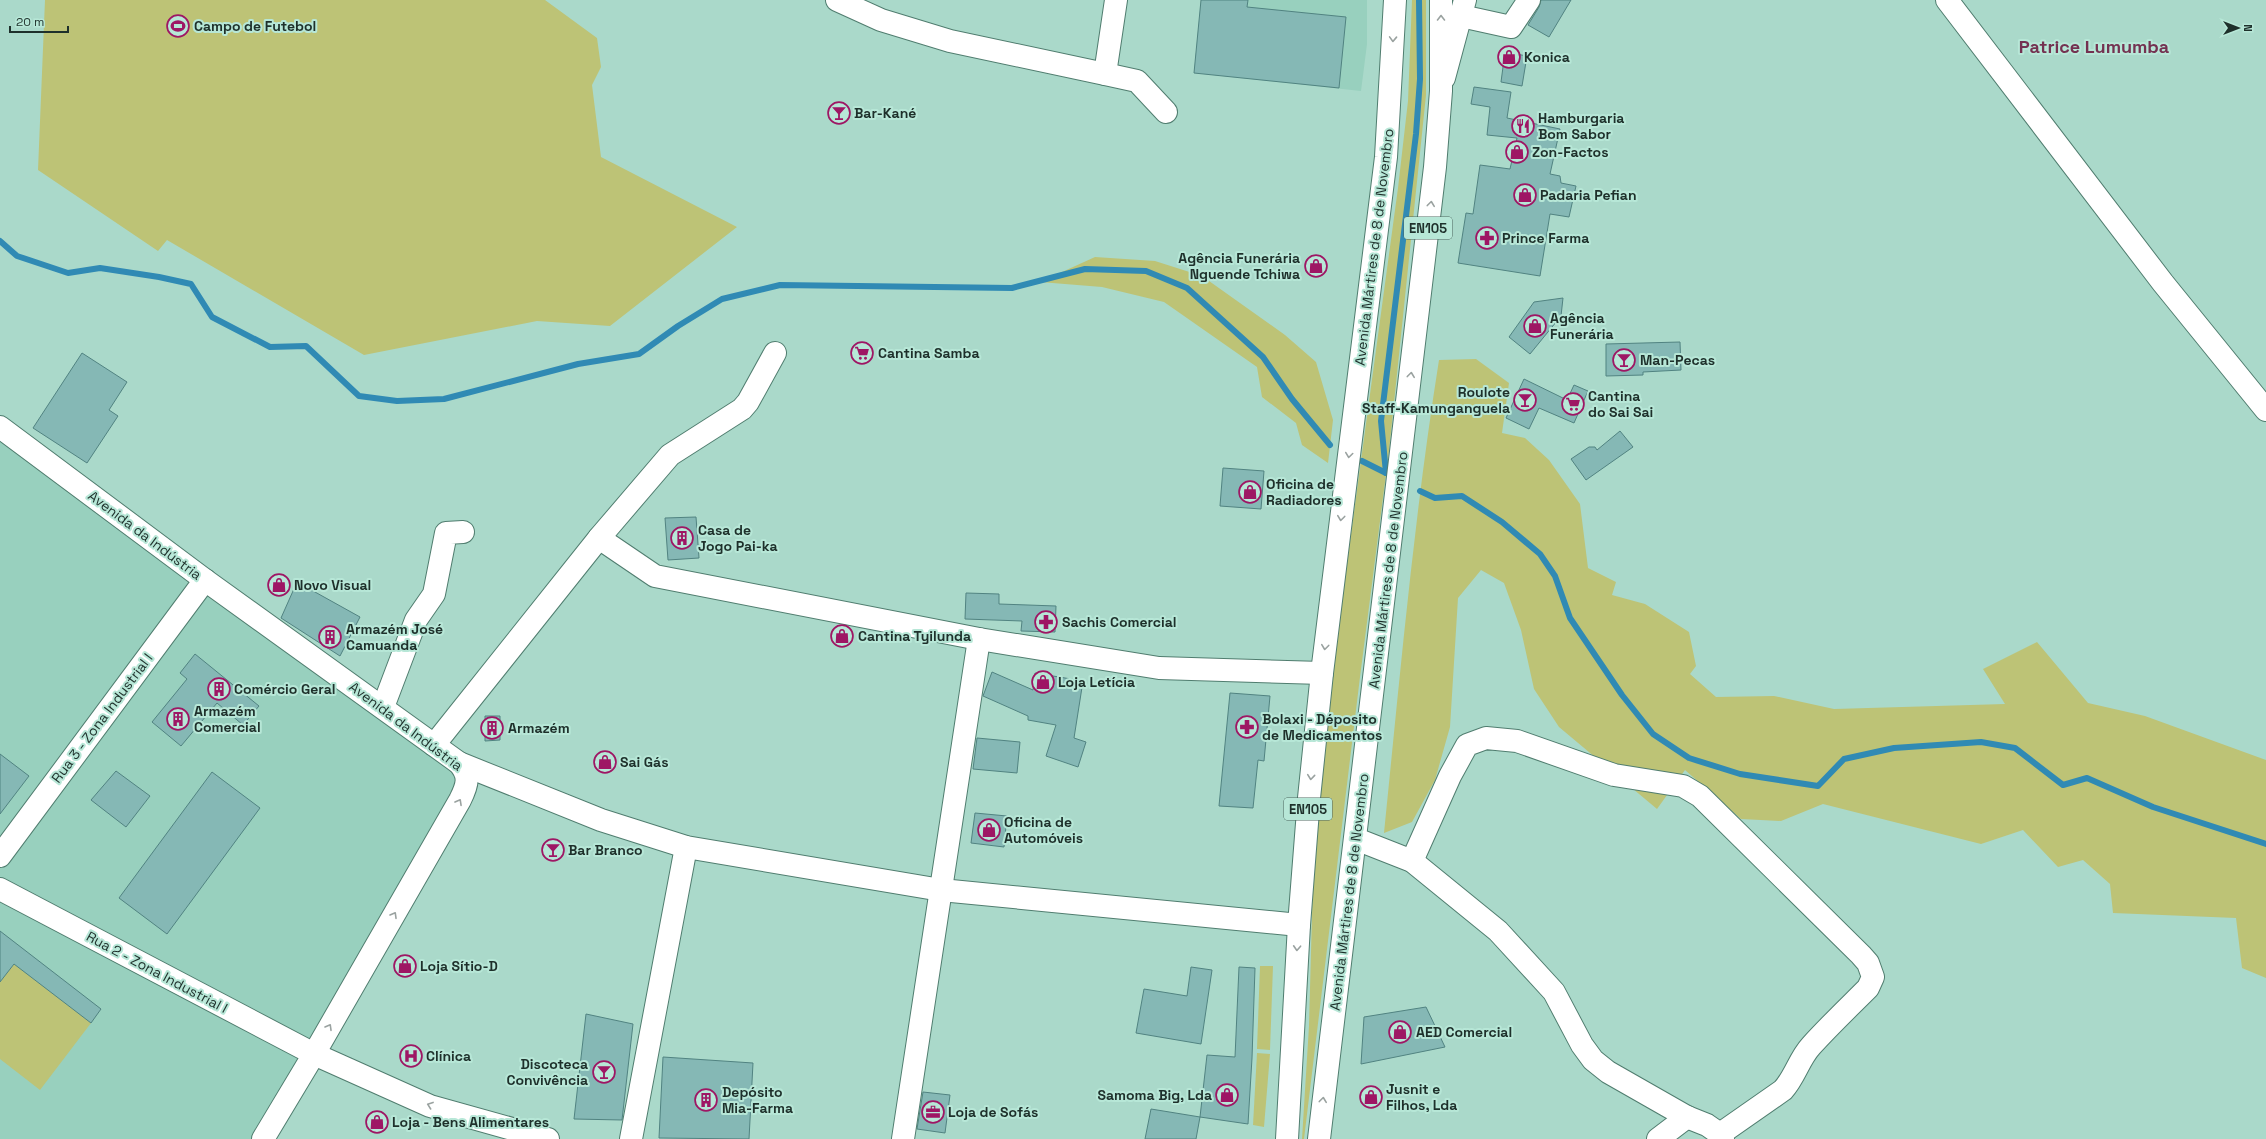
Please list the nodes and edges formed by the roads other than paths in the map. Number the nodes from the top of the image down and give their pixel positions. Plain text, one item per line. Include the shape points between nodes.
1 (837, 0) edge
2 (1116, 0) edge
3 (1395, 0) edge
4 (1441, 0) edge
5 (1529, 0) edge
6 (1947, 0) edge
7 (1463, 8) edge
8 (1105, 74) junction
9 (1441, 91) junction
10 (1166, 112) dead end
11 (775, 353) dead end
12 (2266, 410) edge
13 (0, 427) edge
14 (463, 532) dead end
15 (599, 538) junction
16 (205, 580) junction
17 (979, 639) junction
18 (1322, 673) junction
19 (383, 707) junction
20 (434, 745) junction
21 (459, 763) junction
22 (1356, 839) junction
23 (686, 847) junction
24 (0, 856) edge
25 (1412, 861) junction
26 (0, 889) edge
27 (941, 890) junction
28 (1299, 925) junction
29 (314, 1054) junction
30 (1687, 1117) junction
31 (1722, 1137) edge
32 (263, 1139) edge
33 (548, 1139) edge
34 (631, 1139) edge
35 (903, 1139) edge
36 (1287, 1139) edge
37 (1319, 1139) edge
38 (1658, 1139) edge

1 - 8 street via 881,20 950,41
2 - 8 street
3 -> 18 street, Avenida Mártires de 8 de Novembro / EN105 via 1386,157
9 -> 4 street, Avenida Mártires de 8 de Novembro / EN105
5 - 7 street via 1511,27
6 - 12 street via 2163,283
7 - 9 street
8 - 10 street via 1137,80
22 -> 9 street, Avenida Mártires de 8 de Novembro / EN105 via 1435,167
11 - 15 street via 742,409 670,455
13 - 16 street, Avenida da Indústria
14 - 19 street via 446,534 434,594 416,620
15 - 17 street via 655,576
15 - 20 street
16 - 19 street, Avenida da Indústria
16 - 24 street, Rua 3 - Zona Industrial I
17 - 18 street via 1159,668
17 - 27 street
18 -> 28 street, Avenida Mártires de 8 de Novembro / EN105
19 - 20 street, Avenida da Indústria
20 - 21 street, Avenida da Indústria
21 - 23 street via 601,820
29 -> 21 street, Avenida da Indústria via 468,784 467,772
22 - 25 street
37 -> 22 street, Avenida Mártires de 8 de Novembro / EN105
23 - 27 street
23 - 34 street
25 - 30 street via 1498,931 1554,992 1582,1045 1593,1060 1608,1072
25 - 31 street via 1450,776 1467,745 1486,738 1517,742 1614,775 1683,786 1700,796 1868,963 1872,977 1868,988 1810,1046 1791,1081 1783,1090
26 - 29 street, Rua 2 - Zona Industrial I
27 - 28 street
27 - 35 street
28 -> 36 street, Avenida Mártires de 8 de Novembro / EN105
29 - 32 street, Avenida da Indústria
33 -> 29 street via 430,1106
30 - 31 street
30 - 38 street

